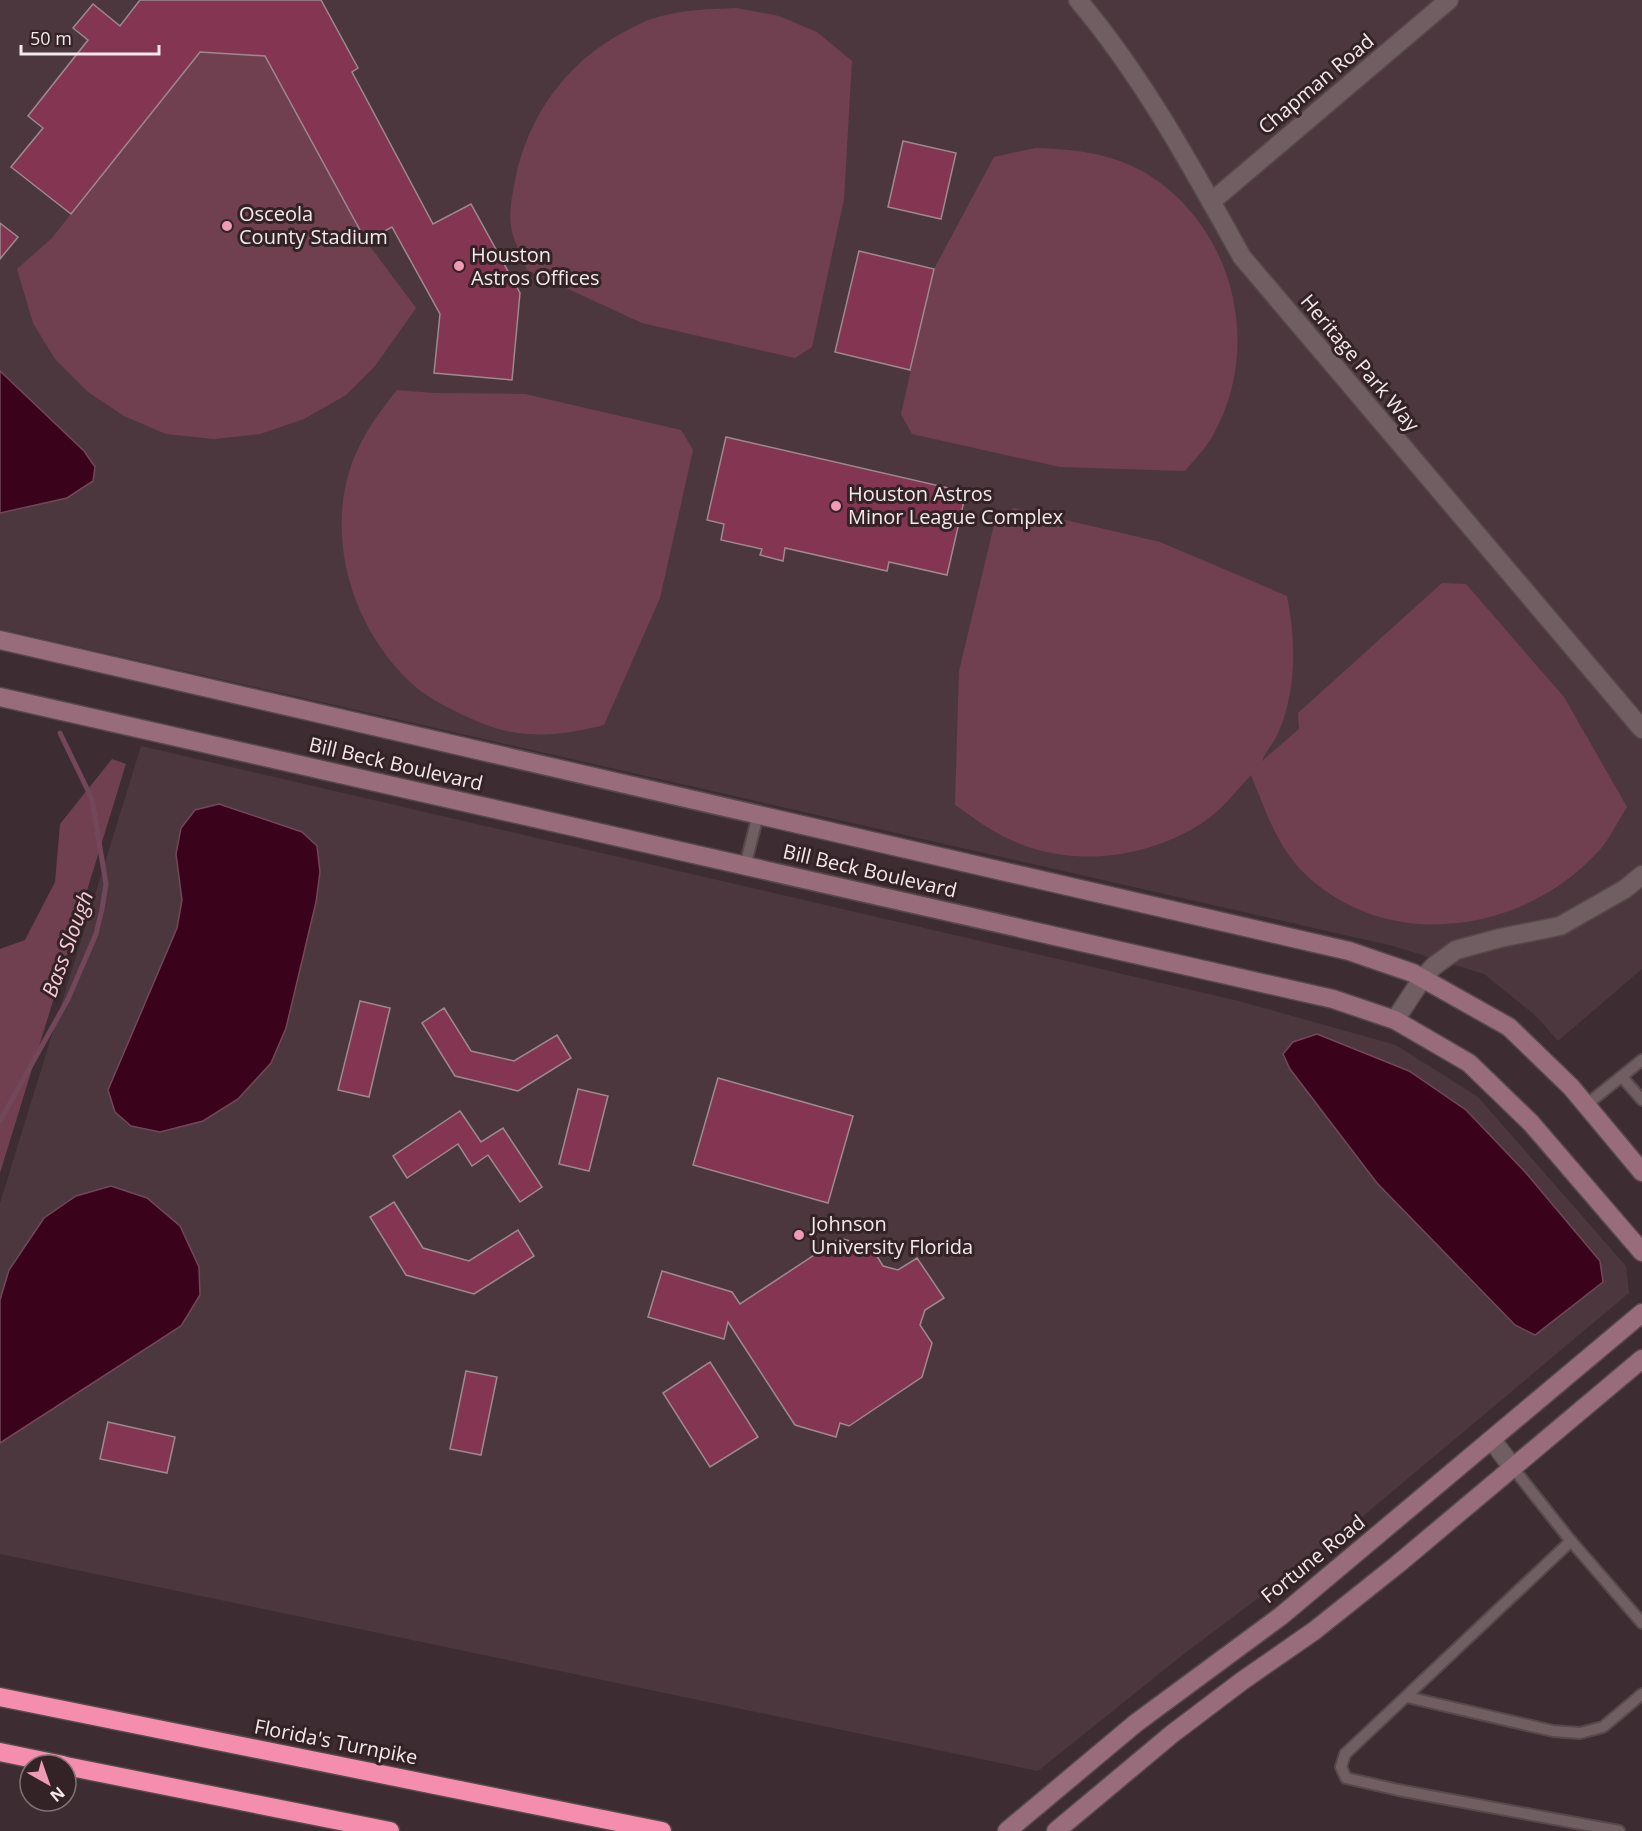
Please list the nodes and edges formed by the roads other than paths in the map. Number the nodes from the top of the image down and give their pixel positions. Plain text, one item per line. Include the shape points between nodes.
1 (1078, 0) edge
2 (1449, 0) edge
3 (1211, 202) junction
4 (0, 640) edge
5 (0, 697) edge
6 (1642, 729) edge
7 (758, 814) junction
8 (745, 866) junction
9 (1642, 875) edge
10 (1422, 979) junction
11 (1395, 1020) junction
12 (1642, 1060) edge
13 (1622, 1077) junction
14 (1642, 1100) edge
15 (1586, 1105) junction
16 (1642, 1172) edge
17 (1642, 1252) edge
18 (1642, 1313) edge
19 (1642, 1359) edge
20 (1492, 1440) junction
21 (1513, 1468) junction
22 (1570, 1541) junction
23 (1642, 1623) edge
24 (1642, 1694) edge
25 (0, 1697) edge
26 (1407, 1697) junction
27 (0, 1752) edge
28 (18, 1756) edge
29 (78, 1768) edge
30 (390, 1831) edge
31 (662, 1831) edge
32 (1006, 1831) edge
33 (1056, 1831) edge
34 (1619, 1831) edge

1 - 3 street, Heritage Park Way via 1143,89
2 - 3 street, Chapman Road
3 - 6 street, Heritage Park Way via 1242,257
4 - 7 street, Bill Beck Boulevard
5 - 8 street, Bill Beck Boulevard
7 - 8 lane
7 - 10 street, Bill Beck Boulevard via 1348,951
8 - 11 street, Bill Beck Boulevard via 1334,999
9 - 10 street via 1560,926 1456,950
10 - 11 street
10 - 15 street, Bill Beck Boulevard via 1509,1027
11 - 17 street, Bill Beck Boulevard via 1469,1064 1531,1123
12 - 13 lane
13 - 14 lane
13 - 15 lane
15 - 16 street, Bill Beck Boulevard
18 - 20 street, Fortune Road
19 - 21 street
20 - 21 street
20 - 32 street, Fortune Road via 1281,1616 1136,1723
21 - 22 lane
21 - 33 street via 1314,1631 1172,1734
22 - 23 lane
22 - 26 lane
24 - 26 lane via 1603,1726 1580,1733 1553,1731
25 - 31 highway, Florida's Turnpike
26 - 34 lane via 1345,1754 1341,1767 1346,1778
27 - 28 highway
29 - 30 highway

